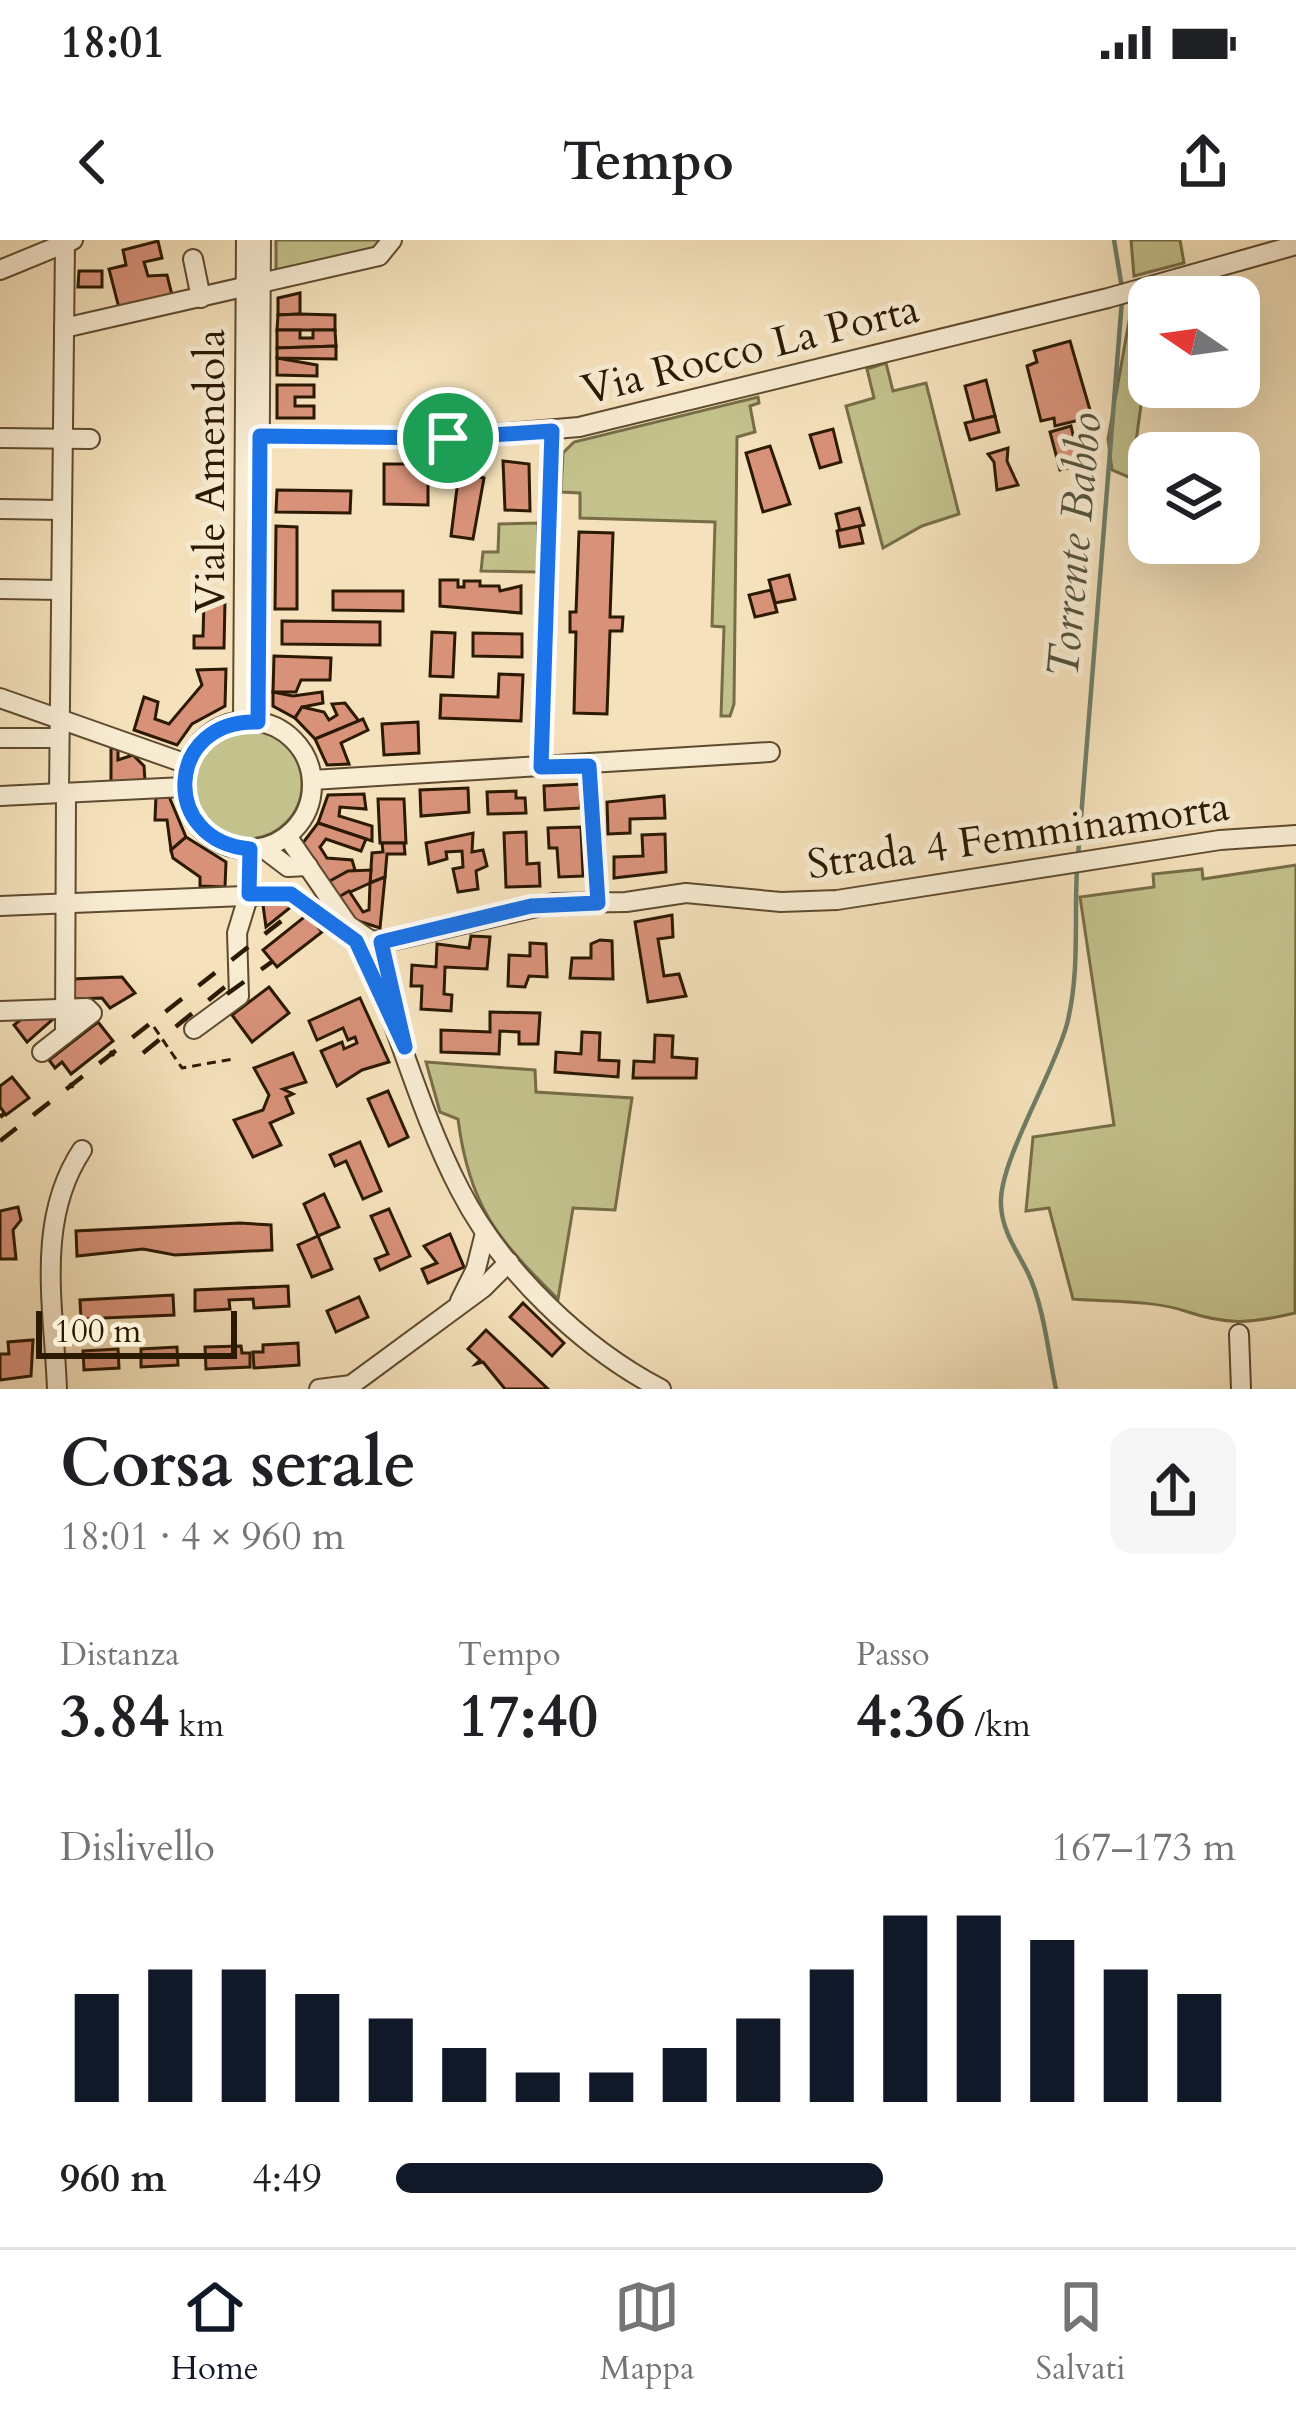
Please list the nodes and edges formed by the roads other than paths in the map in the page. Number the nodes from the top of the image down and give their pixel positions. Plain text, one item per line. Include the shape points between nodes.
1 (246, 240) edge
2 (261, 240) edge
3 (392, 240) edge
4 (71, 241) edge
5 (1296, 244) edge
6 (193, 259) dead end
7 (0, 270) edge
8 (253, 287) junction
9 (201, 298) junction
10 (64, 328) junction
11 (552, 431) junction
12 (252, 432) junction
13 (0, 438) edge
14 (63, 440) junction
15 (90, 440) dead end
16 (0, 509) edge
17 (62, 510) junction
18 (0, 589) edge
19 (61, 590) junction
20 (0, 698) edge
21 (250, 712) junction
22 (60, 728) junction
23 (0, 738) edge
24 (770, 752) dead end
25 (179, 760) junction
26 (589, 766) junction
27 (541, 767) junction
28 (320, 779) junction
29 (175, 788) junction
30 (62, 793) junction
31 (0, 796) edge
32 (1296, 835) edge
33 (291, 843) junction
34 (254, 854) junction
35 (310, 868) junction
36 (249, 894) junction
37 (291, 894) junction
38 (64, 902) junction
39 (598, 903) junction
40 (0, 906) edge
41 (369, 945) junction
42 (64, 1008) junction
43 (0, 1011) edge
44 (194, 1029) dead end
45 (65, 1034) junction
46 (42, 1052) dead end
47 (82, 1150) dead end
48 (485, 1233) junction
49 (509, 1262) junction
50 (457, 1305) junction
51 (1239, 1334) dead end
52 (351, 1387) edge
53 (57, 1389) edge
54 (319, 1389) edge
55 (661, 1389) edge
56 (1240, 1389) edge

1 - 8 street, Viale Amendola
2 - 8 street, Viale Amendola
3 - 8 street via 379,256
4 - 7 street
4 - 10 street
5 - 11 street, Via Rocco La Porta via 1133,292
6 - 9 street
8 - 9 street
8 - 12 street, Viale Amendola
9 - 10 street
10 - 14 street
11 - 12 street, Via Rocco La Porta via 448,438
11 - 27 street
12 - 21 street, Viale Amendola
13 - 14 street
14 - 15 street
14 - 17 street
16 - 17 street
17 - 19 street
18 - 19 street
19 - 22 street
20 - 22 street
21 - 25 street
21 - 28 street via 295,741
22 - 23 street
22 - 25 street
22 - 30 street
24 - 26 street
25 - 29 street
26 - 27 street
26 - 39 street
27 - 28 street
28 - 33 street
29 - 30 street
29 - 34 street via 204,832
30 - 31 street
30 - 38 street
32 - 39 street, Strada 4 Femminamorta via 837,900 686,892
33 - 34 street
33 - 35 street
34 - 35 street
34 - 36 street
35 - 37 street
35 - 41 street
36 - 37 street
36 - 38 street
36 - 44 street via 238,923 238,996
37 - 41 street
38 - 40 street
38 - 42 street
39 - 41 street, Strada 4 Femminamorta via 531,906
41 - 48 street via 440,1146
42 - 43 street
42 - 45 street
42 - 45 street via 92,1013
45 - 46 street
47 - 53 street via 60,1184 51,1223
48 - 49 street
48 - 50 street
49 - 50 street
49 - 55 street via 604,1352
50 - 52 street
51 - 56 street
52 - 54 street

